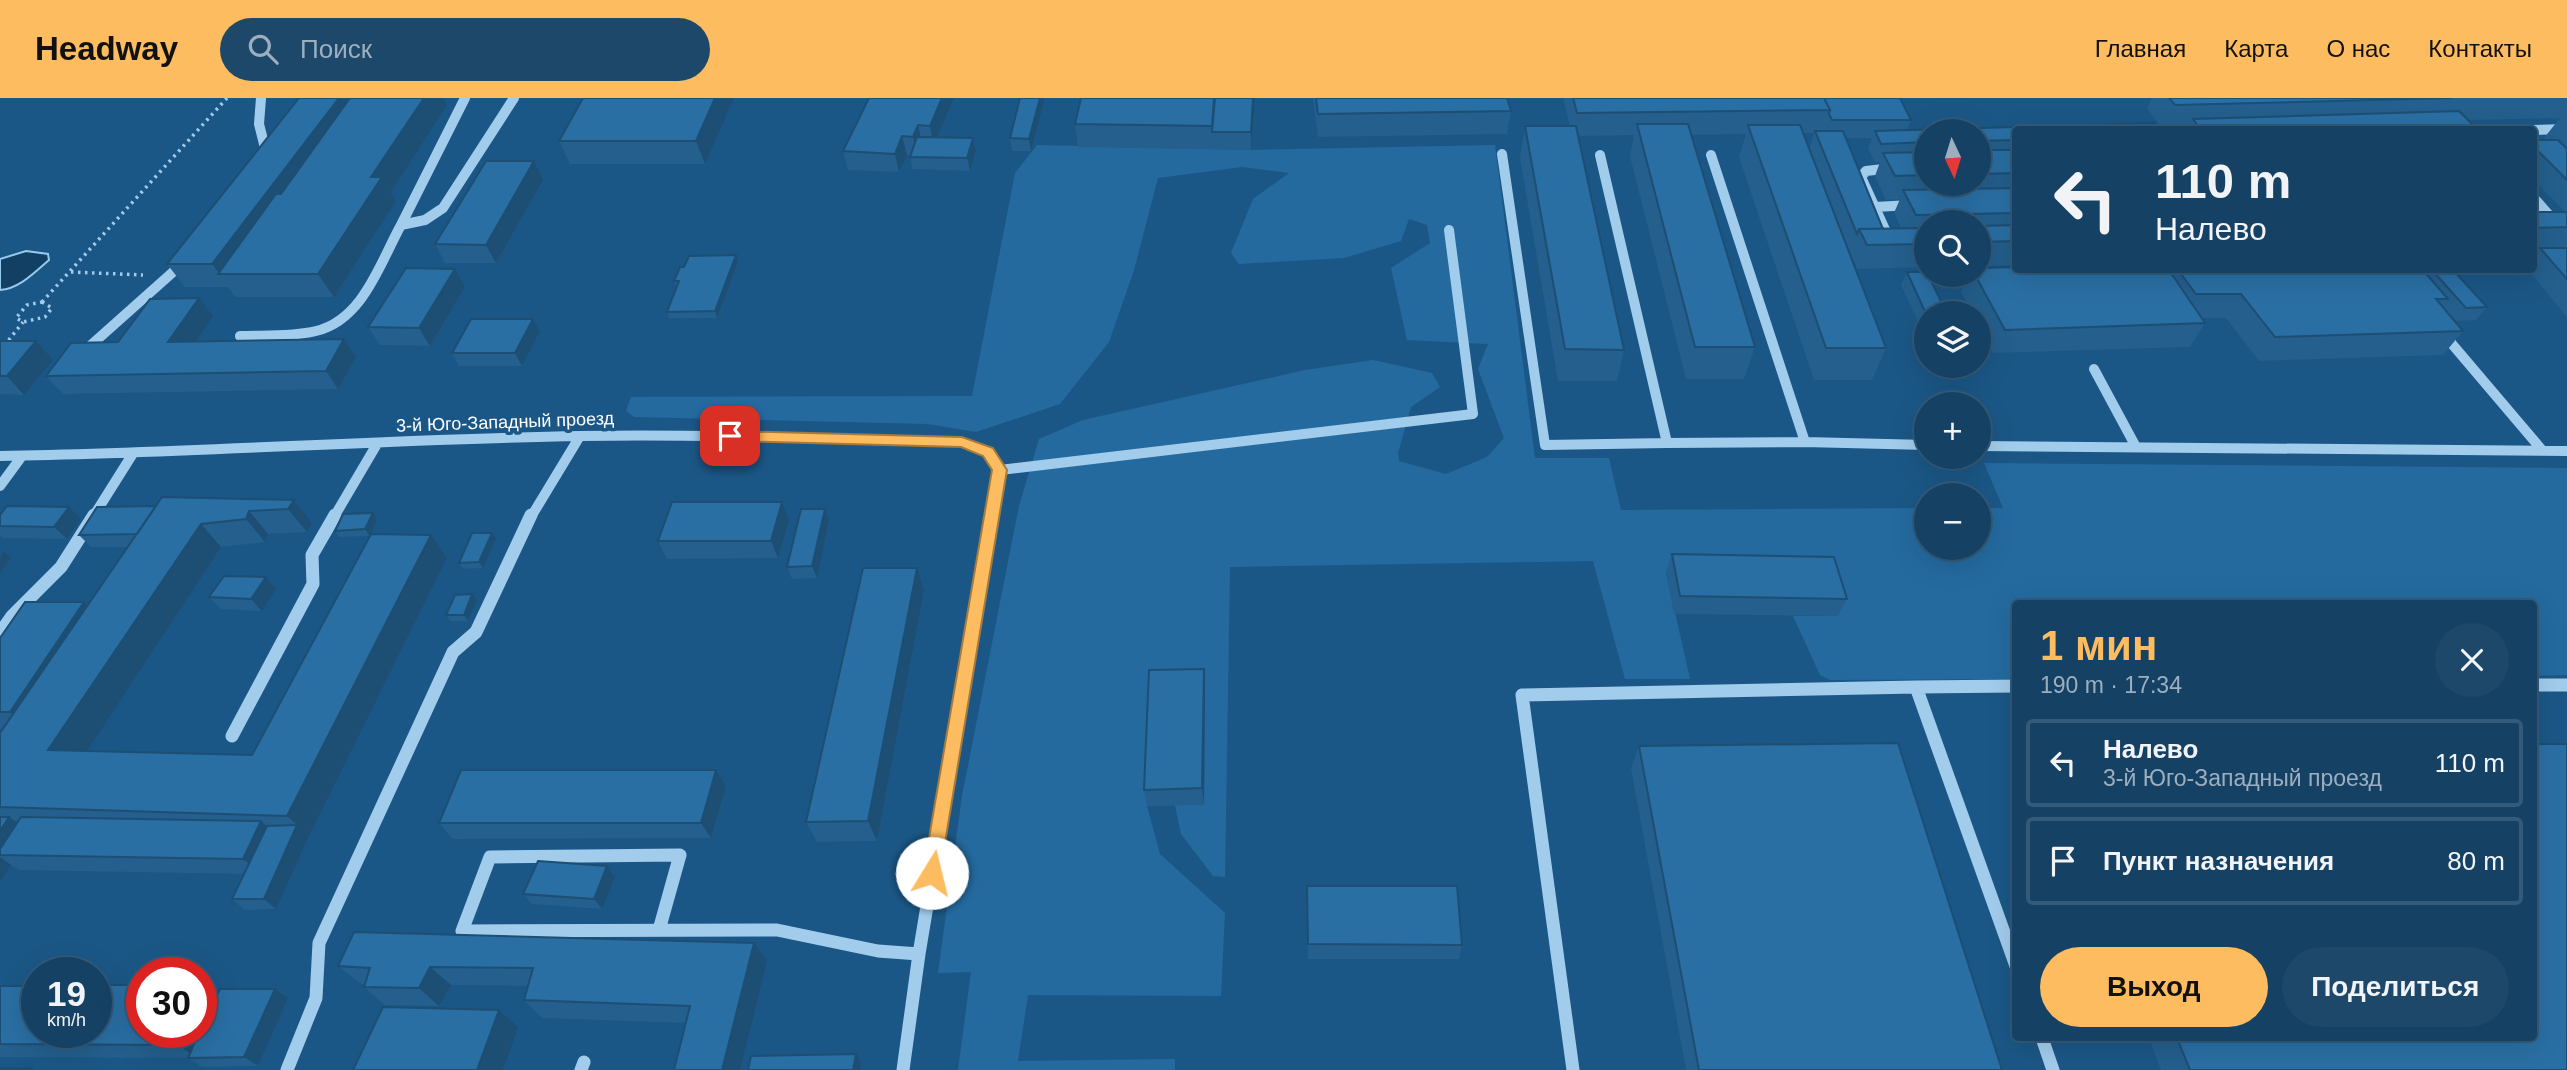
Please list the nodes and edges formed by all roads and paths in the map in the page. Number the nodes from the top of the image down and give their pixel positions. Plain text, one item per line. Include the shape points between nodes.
1 (227, 98) edge
2 (261, 98) edge
3 (466, 98) edge
4 (513, 98) edge
5 (2567, 129) edge
6 (2537, 130) edge
7 (1502, 155) dead end
8 (1600, 155) dead end
9 (1711, 155) dead end
10 (257, 163) edge
11 (1903, 168) edge
12 (2537, 201) edge
13 (1926, 205) edge
14 (1875, 206) junction
15 (401, 225) junction
16 (2537, 228) edge
17 (1449, 230) dead end
18 (1898, 243) edge
19 (190, 250) edge
20 (70, 272) junction
21 (169, 275) junction
22 (43, 302) junction
23 (2441, 320) edge
24 (23, 323) junction
25 (240, 336) dead end
26 (90, 345) edge
27 (0, 351) edge
28 (2094, 369) dead end
29 (580, 436) junction
30 (1805, 442) junction
31 (1667, 443) junction
32 (377, 444) junction
33 (1914, 445) edge
34 (1991, 446) edge
35 (2136, 447) junction
36 (2542, 450) junction
37 (2567, 451) edge
38 (132, 455) junction
39 (0, 456) edge
40 (22, 456) junction
41 (1000, 470) junction
42 (0, 486) edge
43 (0, 633) edge
44 (2537, 685) edge
45 (2567, 685) edge
46 (2012, 686) edge
47 (1916, 687) junction
48 (232, 736) dead end
49 (659, 930) junction
50 (919, 954) junction
51 (2012, 955) edge
52 (2043, 1041) edge
53 (287, 1070) edge
54 (903, 1070) edge
55 (1573, 1070) edge
56 (2053, 1070) edge

1 - 20 path
2 - 10 street via 266,152
3 - 15 street
4 - 15 street via 443,208 425,220
5 - 6 street
7 - 31 lane via 1545,445
8 - 31 street
9 - 30 street
11 - 14 street via 1866,171 1861,177
12 - 16 street via 2556,223
13 - 14 street
14 - 18 street via 1888,236
15 - 25 street via 355,306 337,324 306,332
17 - 41 street via 1473,414
19 - 21 street
20 - 21 path
20 - 22 path
21 - 26 street
22 - 24 path via 27,305 17,314
22 - 24 path via 51,305 50,313
23 - 36 lane via 2452,344
24 - 27 path
28 - 35 street
29 - 32 street, 3-й Юго-Западный проезд
29 - 41 street, 3-й Юго-Западный проезд via 962,442 988,452
29 - 53 street via 532,514 476,632 453,652 319,943 316,998
30 - 31 street
30 - 33 street
32 - 38 street, 3-й Юго-Западный проезд
32 - 48 street via 312,555 313,584
34 - 35 street
35 - 36 street
36 - 37 street
38 - 40 street, 3-й Юго-Западный проезд
38 - 43 street via 61,567
39 - 40 street, 3-й Юго-Западный проезд
40 - 42 street
41 - 50 street
44 - 45 street
46 - 47 street
47 - 51 street
47 - 55 street via 1522,695
49 - 49 street via 567,930 462,932 490,857 680,855
49 - 50 street via 778,930 878,951
50 - 54 street
52 - 56 lane

